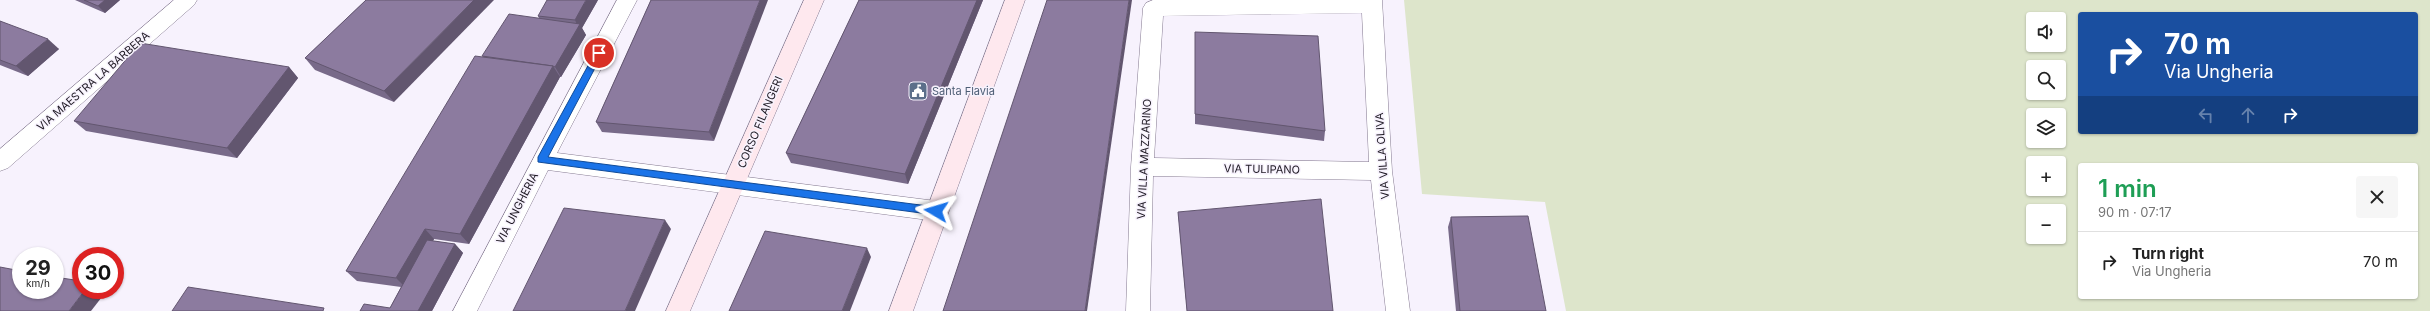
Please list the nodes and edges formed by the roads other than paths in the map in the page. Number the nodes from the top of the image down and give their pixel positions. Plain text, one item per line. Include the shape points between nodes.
1 (187, 0) edge
2 (627, 0) edge
3 (814, 0) edge
4 (1015, 0) edge
5 (1372, 3) edge
6 (542, 160) junction
7 (0, 162) edge
8 (1142, 167) junction
9 (1381, 171) junction
10 (733, 185) junction
11 (936, 211) junction
12 (465, 311) edge
13 (678, 311) edge
14 (901, 311) edge
15 (1138, 311) edge
16 (1398, 311) edge

1 - 7 street, VIA MAESTRA LA BARBERA
2 - 6 street, VIA UNGHERIA
3 - 10 street, CORSO FILANGERI
4 - 11 street
5 - 8 street, VIA VILLA MAZZARINO via 1153,8
5 - 9 street, VIA VILLA OLIVA
6 - 10 street
6 - 12 street, VIA UNGHERIA
8 - 9 street, VIA TULIPANO
8 - 15 street, VIA VILLA MAZZARINO
9 - 16 street, VIA VILLA OLIVA
10 - 11 street
10 - 13 street, CORSO FILANGERI
11 - 14 street

